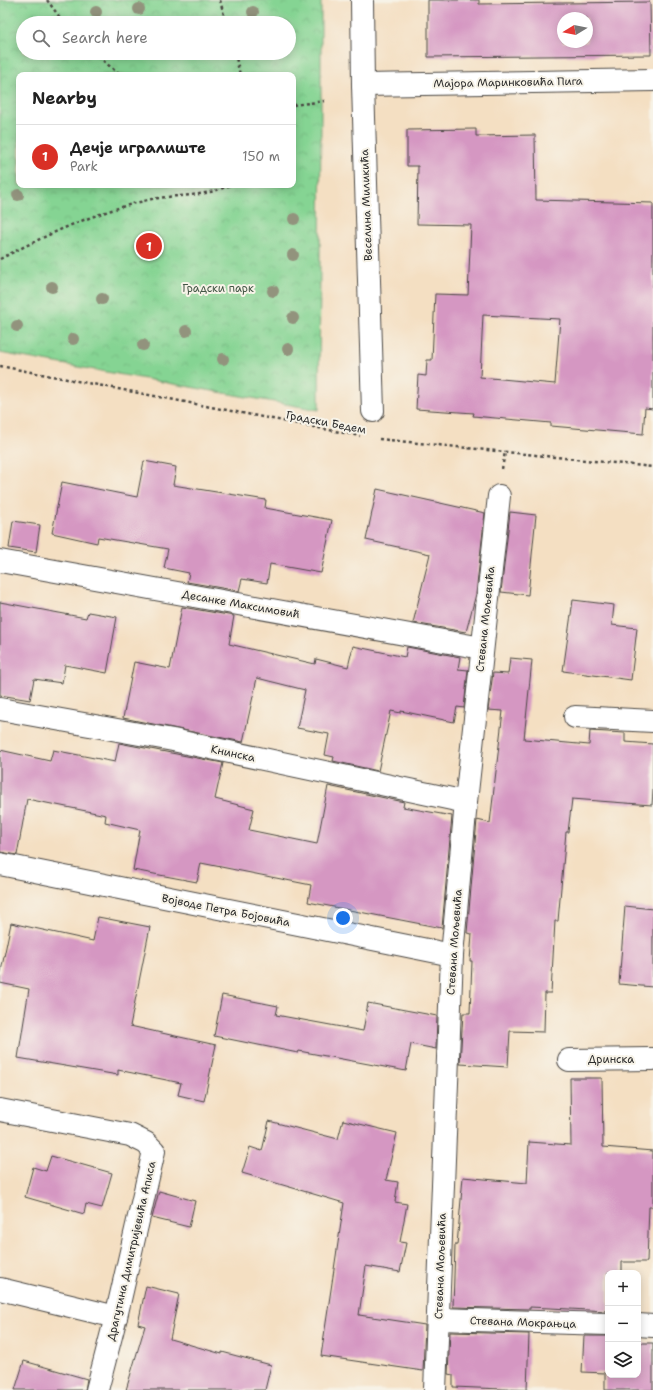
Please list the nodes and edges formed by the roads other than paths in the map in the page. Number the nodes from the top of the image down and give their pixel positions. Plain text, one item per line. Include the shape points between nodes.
1 (362, 0) edge
2 (653, 80) edge
3 (363, 85) junction
4 (373, 411) dead end
5 (499, 496) dead end
6 (0, 561) edge
7 (482, 648) junction
8 (0, 709) edge
9 (575, 717) dead end
10 (653, 721) edge
11 (466, 802) junction
12 (0, 864) edge
13 (452, 955) junction
14 (653, 1059) edge
15 (568, 1060) dead end
16 (0, 1110) edge
17 (0, 1289) edge
18 (116, 1317) junction
19 (438, 1320) junction
20 (605, 1324) edge
21 (641, 1325) edge
22 (653, 1326) edge
23 (97, 1390) edge
24 (435, 1390) edge

1 - 3 street, Веселина Миликића
2 - 3 street, Мајора Маринковића Пига
3 - 4 street, Веселина Миликића
5 - 7 street, Стевана Мољевића
6 - 7 street, Десанке Максимовић
7 - 11 street, Стевана Мољевића
8 - 11 street, Книнска via 173,740
9 - 10 street
11 - 13 street, Стевана Мољевића
12 - 13 street, Војводе Петра Бојовића
13 - 19 street, Стевана Мољевића
14 - 15 street, Дринска
16 - 18 street, Драгутина Димитријевића Аписа via 130,1135 146,1143 154,1151
17 - 18 street
18 - 23 street, Драгутина Димитријевића Аписа
19 - 20 street, Стевана Мокрањца
19 - 24 street, Стевана Мољевића
21 - 22 street

